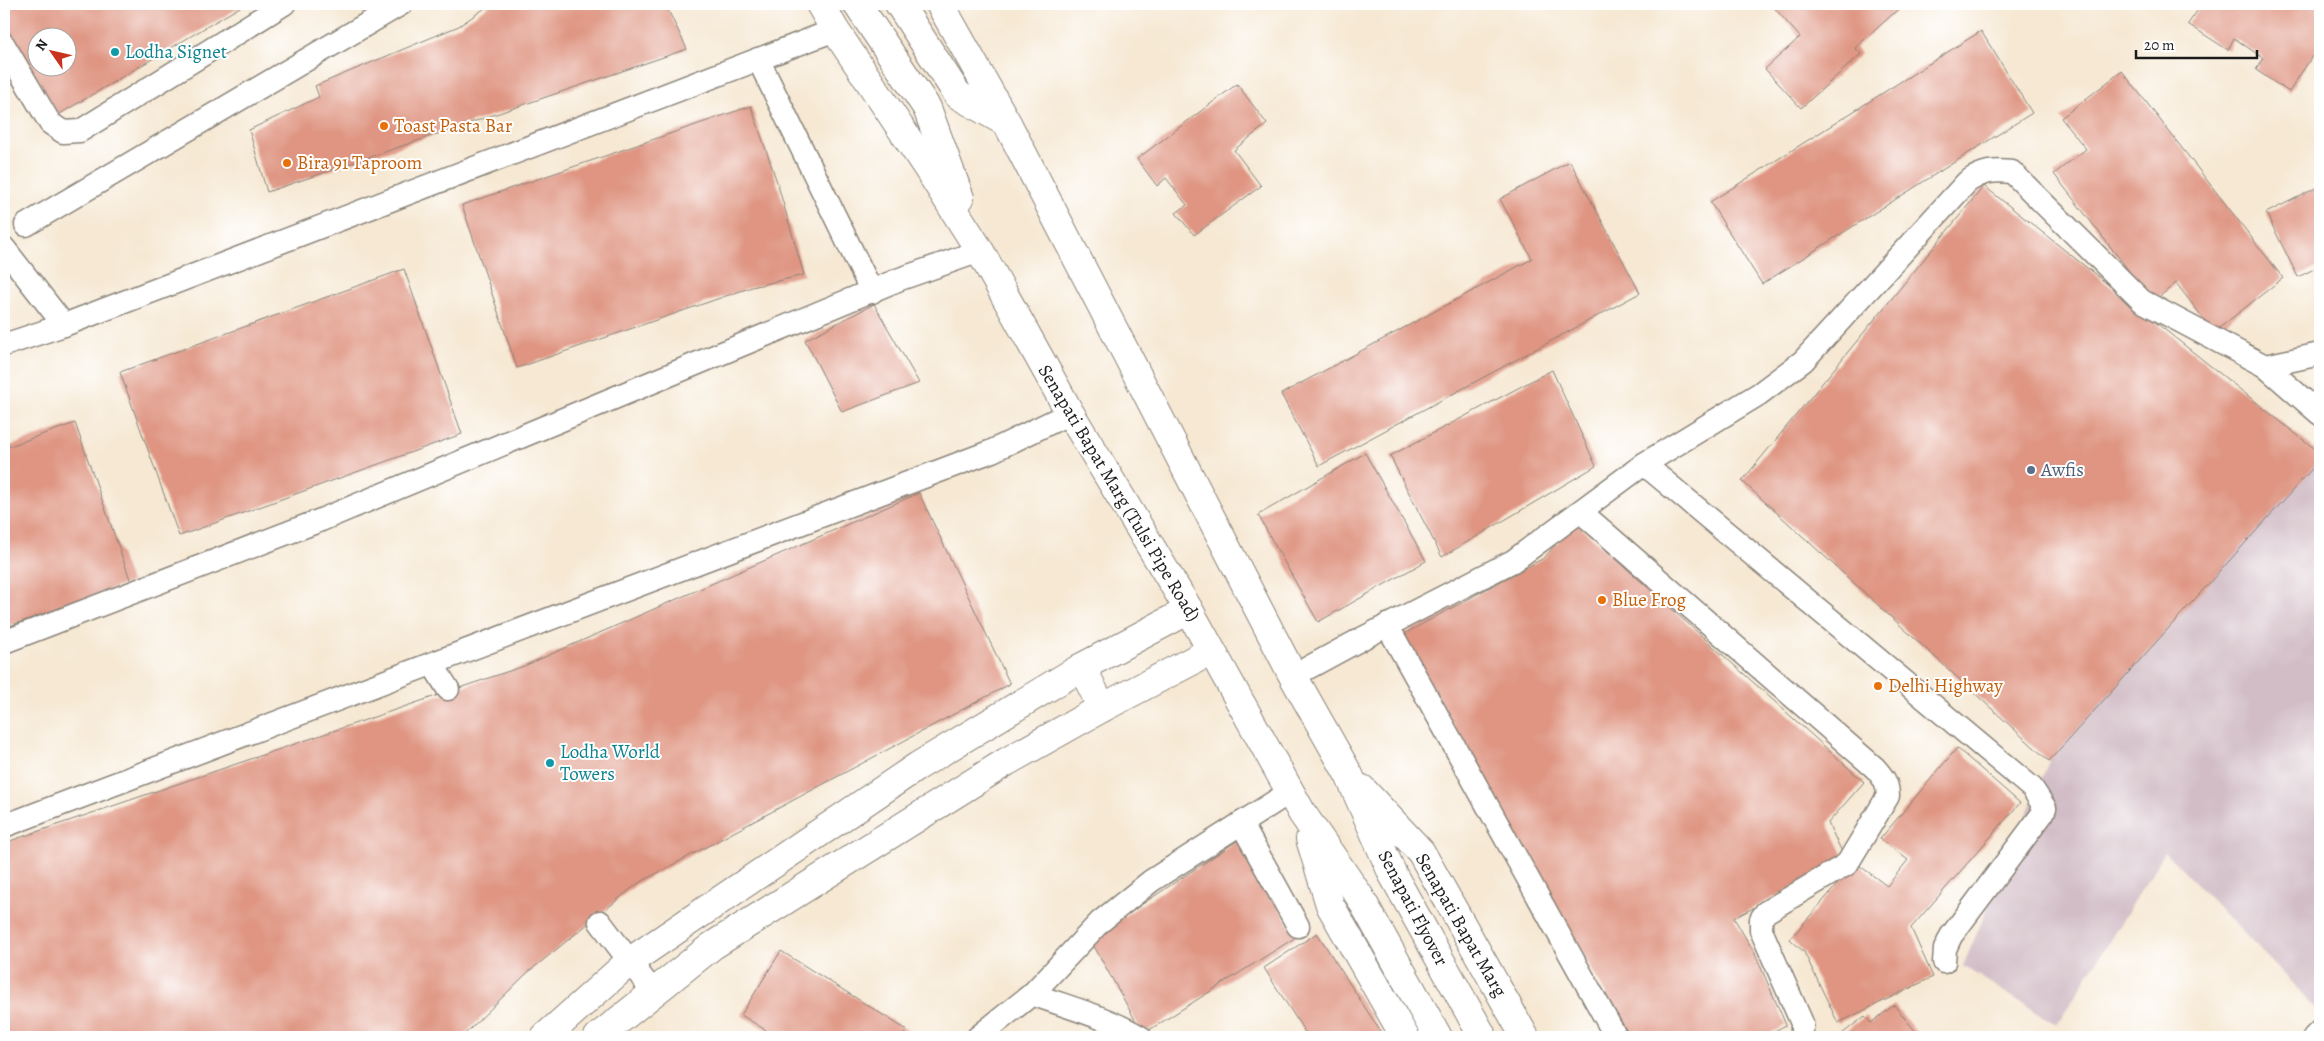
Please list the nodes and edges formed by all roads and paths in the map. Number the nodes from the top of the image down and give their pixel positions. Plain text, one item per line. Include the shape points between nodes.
1 (284, 4) edge
2 (401, 4) edge
3 (820, 4) edge
4 (857, 4) edge
5 (899, 4) edge
6 (940, 4) edge
7 (835, 30) junction
8 (4, 45) edge
9 (758, 59) junction
10 (1007, 122) junction
11 (26, 225) dead end
12 (4, 248) edge
13 (980, 251) junction
14 (872, 292) junction
15 (64, 325) junction
16 (4, 345) edge
17 (2320, 354) edge
18 (2265, 366) junction
19 (1070, 413) junction
20 (2320, 414) edge
21 (1644, 464) junction
22 (1580, 512) junction
23 (1189, 610) junction
24 (1387, 625) junction
25 (4, 642) edge
26 (1211, 651) junction
27 (433, 665) junction
28 (1082, 668) junction
29 (1293, 676) junction
30 (448, 689) dead end
31 (1102, 708) junction
32 (1349, 775) junction
33 (1296, 803) junction
34 (1241, 823) junction
35 (4, 826) edge
36 (692, 918) junction
37 (600, 922) dead end
38 (1298, 926) dead end
39 (712, 946) junction
40 (629, 962) junction
41 (1944, 962) dead end
42 (653, 992) junction
43 (1032, 994) junction
44 (2320, 1031) edge
45 (545, 1037) edge
46 (598, 1037) edge
47 (978, 1037) edge
48 (1140, 1037) edge
49 (1405, 1037) edge
50 (1438, 1037) edge
51 (1483, 1037) edge
52 (1524, 1037) edge
53 (1616, 1037) edge
54 (1802, 1037) edge
55 (2314, 1037) edge

1 - 8 lane via 80,131 63,132 50,123
2 - 11 lane
3 - 7 main road
4 - 13 main road via 926,108
5 - 10 main road via 958,95
6 - 10 main road
7 - 9 lane
7 - 13 main road, Senapati Bapat Marg (Tulsi Pipe Road)
9 - 14 lane
9 - 15 lane
10 - 29 main road
12 - 15 lane
13 - 14 lane
13 - 19 main road, Senapati Bapat Marg (Tulsi Pipe Road)
14 - 25 lane via 321,520
15 - 16 lane
17 - 18 lane
18 - 20 lane
18 - 21 lane via 2142,300 2012,172 1992,170 1967,182 1803,361 1759,394
19 - 23 main road, Senapati Bapat Marg (Tulsi Pipe Road)
19 - 27 lane via 992,451
21 - 22 lane
21 - 41 lane via 2032,788 2042,800 2043,813 1951,936
22 - 24 lane via 1513,561
22 - 54 lane via 1875,768 1888,787 1888,796 1847,864 1766,912 1761,919 1761,930 1802,1023
23 - 26 main road, Senapati Bapat Marg (Tulsi Pipe Road)
23 - 28 main road
24 - 29 lane
24 - 53 lane
26 - 31 main road
26 - 33 main road, Senapati Bapat Marg (Tulsi Pipe Road)
27 - 30 lane
27 - 35 lane
28 - 31 main road
28 - 36 main road via 918,766
29 - 32 main road
31 - 39 main road via 1006,762
32 - 51 main road, Senapati Flyover via 1393,875
32 - 52 main road, Senapati Bapat Marg via 1421,852
33 - 34 lane
33 - 49 main road via 1330,905
33 - 50 main road via 1360,897
34 - 38 lane
34 - 43 lane via 1151,881 1100,922
36 - 39 main road
36 - 40 main road
37 - 40 lane
39 - 42 main road
40 - 42 lane
40 - 45 main road
42 - 46 main road
43 - 47 lane
43 - 48 lane via 1112,1023
44 - 55 lane

